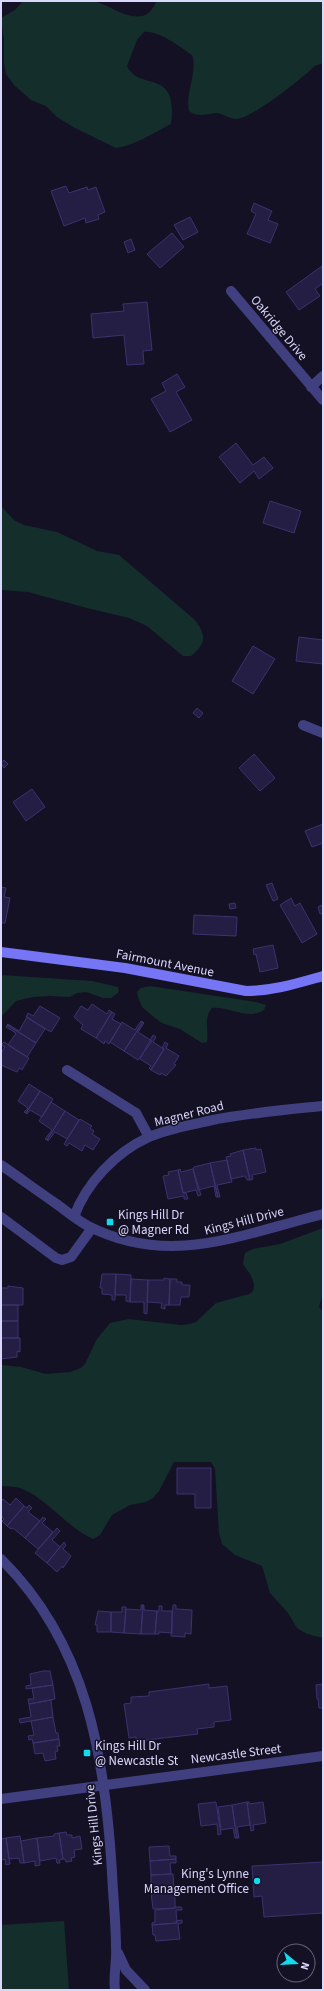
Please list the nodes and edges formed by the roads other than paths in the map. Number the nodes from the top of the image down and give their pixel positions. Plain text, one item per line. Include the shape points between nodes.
1 (231, 291) dead end
2 (323, 376) edge
3 (311, 387) junction
4 (323, 400) edge
5 (303, 725) dead end
6 (323, 734) edge
7 (1, 952) edge
8 (323, 976) edge
9 (67, 1070) dead end
10 (323, 1106) edge
11 (149, 1137) junction
12 (1, 1165) edge
13 (323, 1214) edge
14 (74, 1217) junction
15 (3, 1219) edge
16 (92, 1228) junction
17 (1, 1559) edge
18 (323, 1756) edge
19 (104, 1785) junction
20 (1, 1799) edge
21 (116, 1949) junction
22 (114, 1990) edge
23 (145, 1990) edge

1 - 3 street, Oakridge Drive
2 - 3 street
3 - 4 street, Oakridge Drive
5 - 6 street
7 - 8 street, Fairmount Avenue via 125,968 246,990 272,989
9 - 11 street via 136,1113
10 - 11 street, Magner Road via 253,1112 193,1124
11 - 14 street, Magner Road via 119,1157 95,1179 84,1194
12 - 14 street, Kings Hill Drive
13 - 16 street, Kings Hill Drive via 212,1243 186,1247 138,1243
14 - 16 street, Kings Hill Drive
15 - 16 street via 62,1260 71,1257
17 - 19 street, Kings Hill Drive via 27,1586 39,1603 71,1659 89,1707
18 - 19 street, Newcastle Street
19 - 20 street, Newcastle Street
19 - 21 street, Kings Hill Drive via 110,1839
21 - 22 street, Kings Hill Drive
21 - 23 street, Kings Hill Drive via 124,1968

